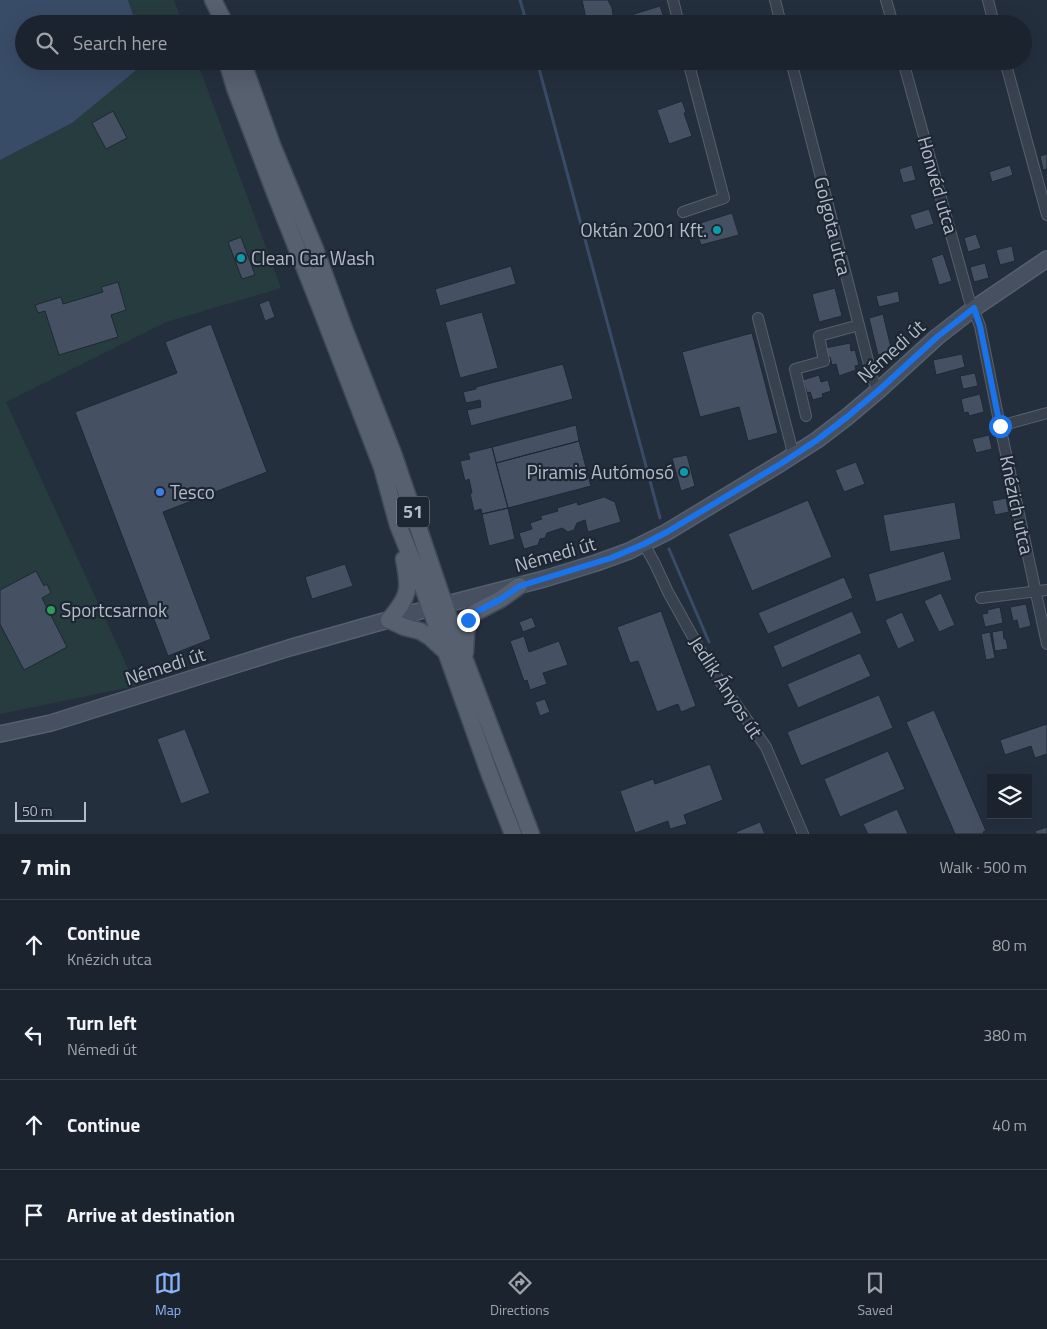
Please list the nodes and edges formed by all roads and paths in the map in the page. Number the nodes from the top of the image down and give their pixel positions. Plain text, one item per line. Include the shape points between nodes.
1 (212, 0) edge
2 (673, 0) edge
3 (775, 0) edge
4 (886, 0) edge
5 (988, 0) edge
6 (215, 15) edge
7 (220, 15) edge
8 (677, 15) edge
9 (779, 15) edge
10 (890, 15) edge
11 (992, 15) edge
12 (230, 70) edge
13 (245, 70) edge
14 (690, 70) edge
15 (793, 70) edge
16 (905, 70) edge
17 (1007, 70) edge
18 (683, 212) dead end
19 (1047, 215) edge
20 (1047, 259) edge
21 (974, 308) junction
22 (758, 318) dead end
23 (858, 325) junction
24 (879, 390) junction
25 (1047, 413) edge
26 (806, 416) dead end
27 (1000, 426) junction
28 (792, 456) junction
29 (398, 524) junction
30 (644, 544) junction
31 (520, 586) junction
32 (1047, 590) edge
33 (1036, 592) junction
34 (981, 598) dead end
35 (437, 606) junction
36 (388, 620) junction
37 (1047, 644) edge
38 (446, 651) junction
39 (465, 661) junction
40 (0, 734) edge
41 (513, 834) edge
42 (532, 834) edge
43 (803, 834) edge

1 - 6 main road
1 - 7 main road
2 - 8 street
3 - 9 street
4 - 10 street
5 - 11 street
12 - 29 main road, 51 via 382,468
13 - 35 main road, 51 via 394,456
14 - 18 street via 724,198
15 - 23 street, Golgota utca
16 - 21 street, Honvéd utca
17 - 19 street
20 - 21 main road, Némedi út
21 - 24 main road, Némedi út
21 - 27 street, Knézich utca
22 - 28 street
23 - 24 street, Golgota utca via 873,380
23 - 26 street via 819,336 824,362 794,369
24 - 28 main road, Némedi út
25 - 27 street
27 - 33 street, Knézich utca
28 - 30 main road, Némedi út
29 - 35 main road, 51
29 - 36 main road via 408,582 406,596
30 - 31 main road, Némedi út via 611,558
30 - 43 street, Jedlik Ányos út via 708,664 766,747
31 - 35 main road, Némedi út
31 - 39 main road via 474,613 468,620
32 - 33 street
33 - 34 street
33 - 37 street, Knézich utca
35 - 36 main road, Némedi út
35 - 38 main road, 51
35 - 39 main road, 51
36 - 38 main road via 420,631
36 - 40 main road, Némedi út via 51,723
38 - 41 main road, 51
39 - 42 main road, 51

